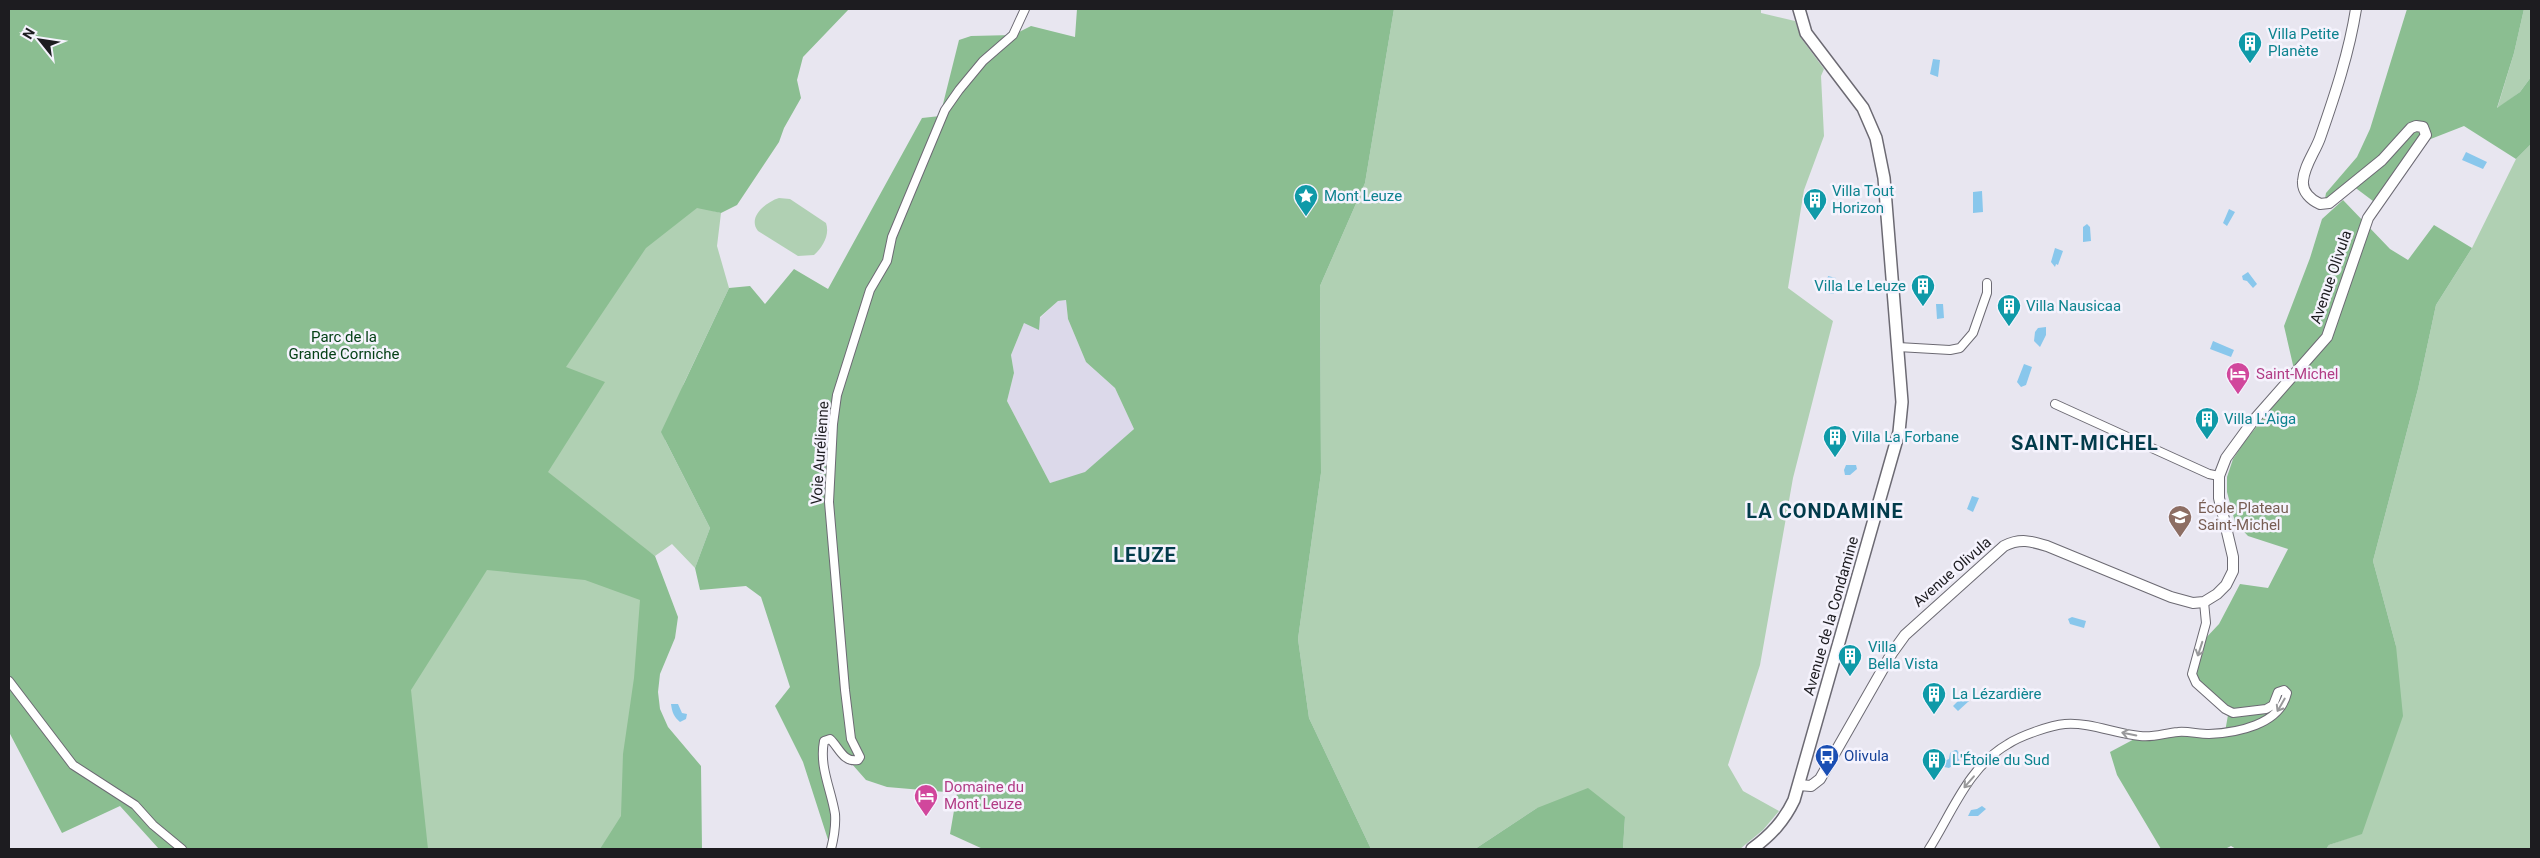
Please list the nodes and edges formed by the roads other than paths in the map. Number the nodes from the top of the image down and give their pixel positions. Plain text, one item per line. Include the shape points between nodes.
1 (1025, 9) edge
2 (1799, 9) edge
3 (2356, 9) edge
4 (1987, 283) dead end
5 (1898, 347) junction
6 (2055, 404) dead end
7 (2219, 476) junction
8 (2204, 602) junction
9 (9, 681) edge
10 (1798, 785) junction
11 (182, 849) edge
12 (832, 849) edge
13 (1752, 849) edge
14 (1929, 849) edge

1 - 12 street, Voie Aurélienne via 1012,35 983,60 945,110 892,237 887,260 870,290 837,395 829,502 846,703 851,739 860,757 851,761 830,739 824,741 823,763 836,832
2 - 5 main road, Avenue de la Condamine via 1806,33 1863,108 1876,138 1884,178
3 - 7 street, Avenue Olivula via 2340,80 2305,172 2303,181 2307,194 2320,204 2329,203 2382,160 2411,128 2423,127 2426,136 2368,218 2326,337 2239,439
4 - 5 street via 1987,293 1973,333 1960,348
5 - 10 main road, Avenue de la Condamine via 1902,402 1899,432
6 - 7 street via 2208,474
7 - 8 street, Avenue Olivula via 2219,498 2231,542 2233,572 2226,585
8 - 10 street, Avenue Olivula via 2193,603 2171,597 2047,546 2017,540 2004,546 1905,635 1820,779 1811,786
8 -> 14 street via 2206,623 2192,674 2196,683 2233,713 2266,709 2273,705 2278,692 2284,690 2286,699 2276,715 2263,723 2209,734 2180,732 2140,736 2064,724 2022,738 1996,753 1959,793 1948,820
9 - 11 street via 73,765 135,805
10 - 13 main road, Avenue de la Condamine via 1783,820

